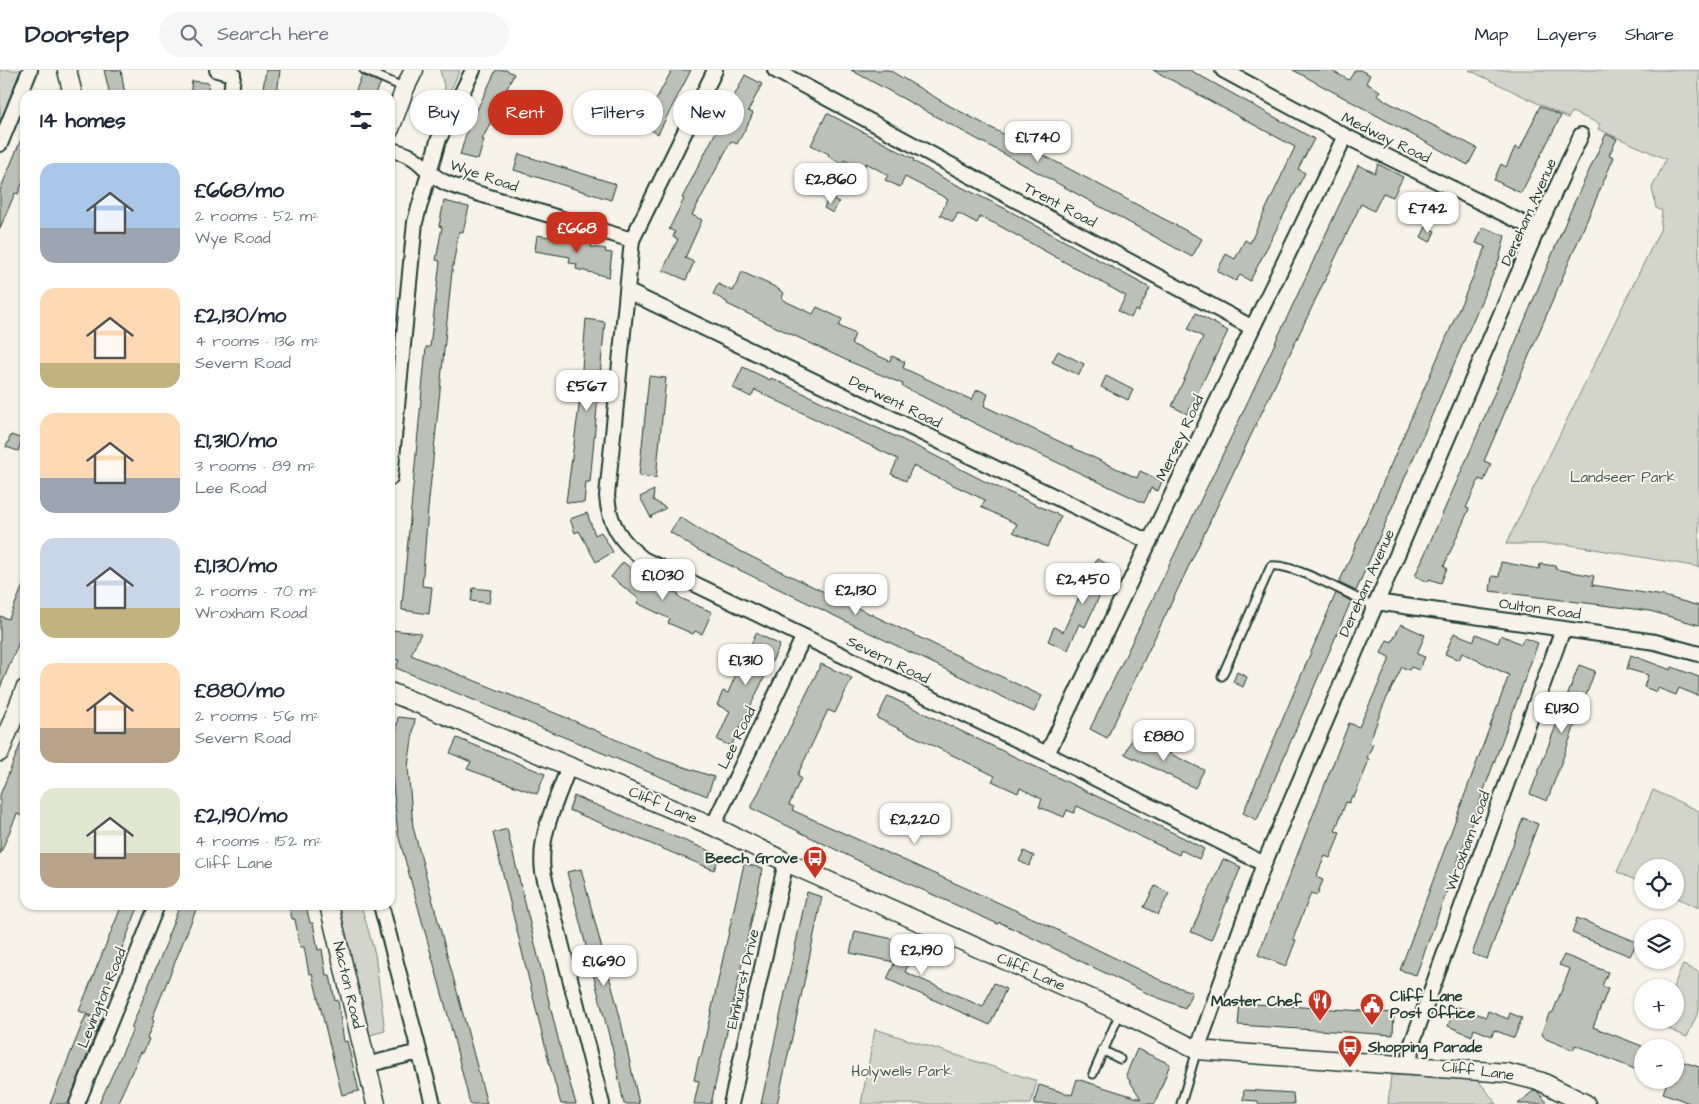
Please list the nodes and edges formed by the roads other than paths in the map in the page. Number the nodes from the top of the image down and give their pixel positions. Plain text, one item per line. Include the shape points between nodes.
1 (30, 70) edge
2 (67, 70) edge
3 (217, 70) edge
4 (364, 70) edge
5 (414, 70) edge
6 (474, 70) edge
7 (715, 70) edge
8 (775, 70) edge
9 (1223, 70) edge
10 (405, 88) junction
11 (22, 90) edge
12 (72, 90) edge
13 (232, 90) edge
14 (20, 95) edge
15 (395, 116) edge
16 (1581, 135) dead end
17 (1345, 136) junction
18 (0, 144) edge
19 (395, 151) edge
20 (428, 169) junction
21 (1537, 230) junction
22 (632, 240) junction
23 (627, 291) junction
24 (1251, 326) junction
25 (395, 392) edge
26 (1149, 542) junction
27 (1375, 604) junction
28 (1563, 629) junction
29 (803, 638) junction
30 (1699, 654) edge
31 (1222, 676) dead end
32 (395, 694) edge
33 (20, 702) edge
34 (0, 752) edge
35 (1047, 754) junction
36 (569, 766) junction
37 (713, 826) junction
38 (786, 862) junction
39 (1264, 864) junction
40 (155, 910) edge
41 (330, 910) edge
42 (382, 910) edge
43 (1120, 1012) junction
44 (1102, 1050) junction
45 (1197, 1050) junction
46 (420, 1052) junction
47 (1120, 1060) dead end
48 (366, 1065) junction
49 (1410, 1065) junction
50 (1093, 1074) dead end
51 (77, 1104) edge
52 (376, 1104) edge
53 (433, 1104) edge
54 (602, 1104) edge
55 (731, 1104) edge
56 (1181, 1104) edge
57 (1586, 1104) edge

1 - 11 street
2 - 12 street
3 - 13 street via 233,74
4 - 10 lane
5 - 10 street
6 - 20 street via 438,141
7 - 22 street, Severn Road
8 - 24 street, Trent Road
9 - 17 street, Medway Road
10 - 15 street
14 - 18 street
16 - 21 street, Dereham Avenue
17 - 21 street, Medway Road
17 - 24 street, Mersey Road
19 - 20 street, Wye Road via 408,153
20 - 22 street, Wye Road via 443,182 463,189
20 - 25 street via 415,222
21 - 27 street, Dereham Avenue
22 - 23 street, Severn Road
23 - 26 street, Derwent Road
23 - 29 street, Severn Road via 607,496 612,523 630,549 643,560
24 - 26 street, Mersey Road
26 - 35 street, Mersey Road
27 - 28 street, Oulton Road
27 - 31 lane via 1281,564 1272,566
27 - 39 street, Dereham Avenue
28 - 30 street, Oulton Road via 1655,642
28 - 49 street, Wroxham Road via 1411,1046
29 - 35 street, Severn Road
29 - 37 street, Lee Road
32 - 36 street, Cliff Lane
33 - 34 street
35 - 39 street, Severn Road
36 - 37 street, Cliff Lane
36 - 54 street via 543,838 541,854
37 - 38 street, Cliff Lane
38 - 43 street, Cliff Lane
38 - 55 street, Elmhurst Drive
39 - 45 street, Dereham Avenue
40 - 51 street, Levington Road
41 - 48 street, Nacton Road
42 - 46 street
43 - 44 lane
43 - 45 street, Cliff Lane
44 - 47 lane
44 - 50 lane
45 - 49 street, Cliff Lane
45 - 56 lane
46 - 48 street
46 - 53 street
48 - 52 street, Nacton Road
49 - 57 street, Cliff Lane via 1507,1073 1542,1082

